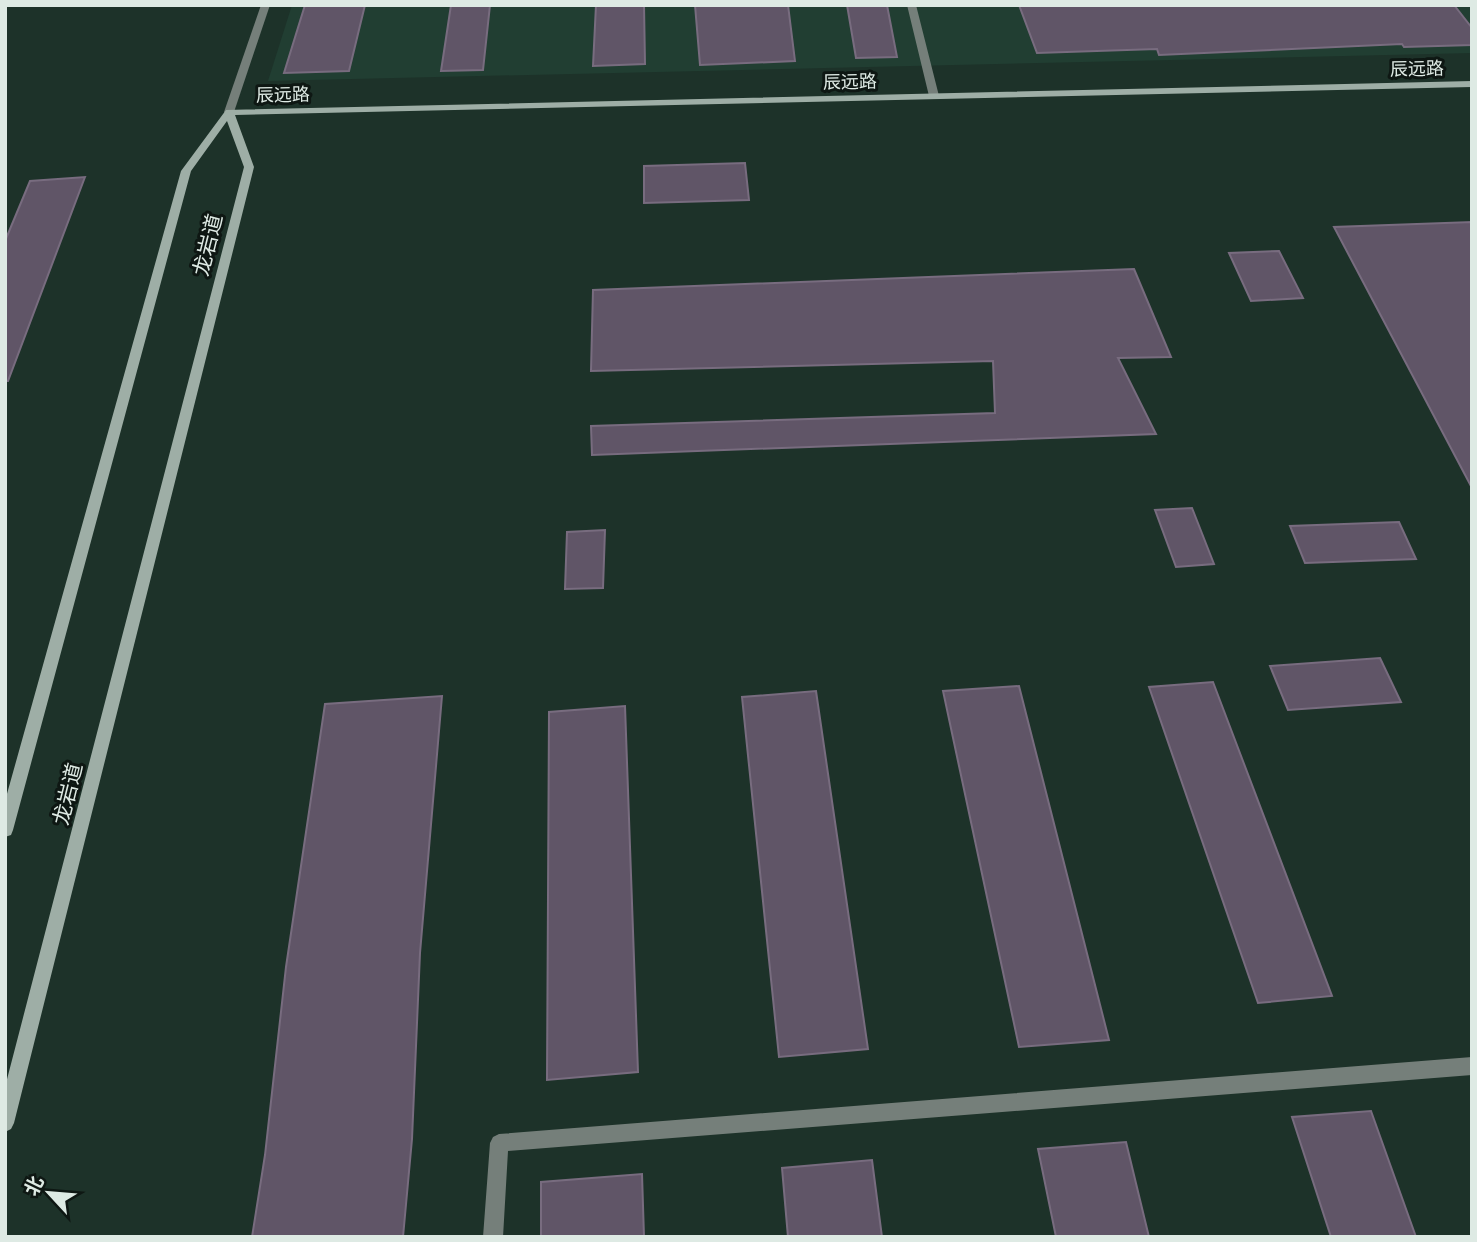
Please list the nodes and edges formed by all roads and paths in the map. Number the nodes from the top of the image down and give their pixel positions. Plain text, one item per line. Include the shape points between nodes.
1 (266, 5) edge
2 (911, 5) edge
3 (1472, 84) edge
4 (934, 96) junction
5 (229, 112) junction
6 (5, 830) edge
7 (1472, 1066) edge
8 (5, 1123) edge
9 (493, 1237) edge

1 - 5 street
2 - 4 street
3 - 4 street, 辰远路
4 - 5 street, 辰远路
5 - 6 street, 龙岩道 via 186,171
5 - 8 street, 龙岩道 via 249,167
7 - 9 street via 499,1143

